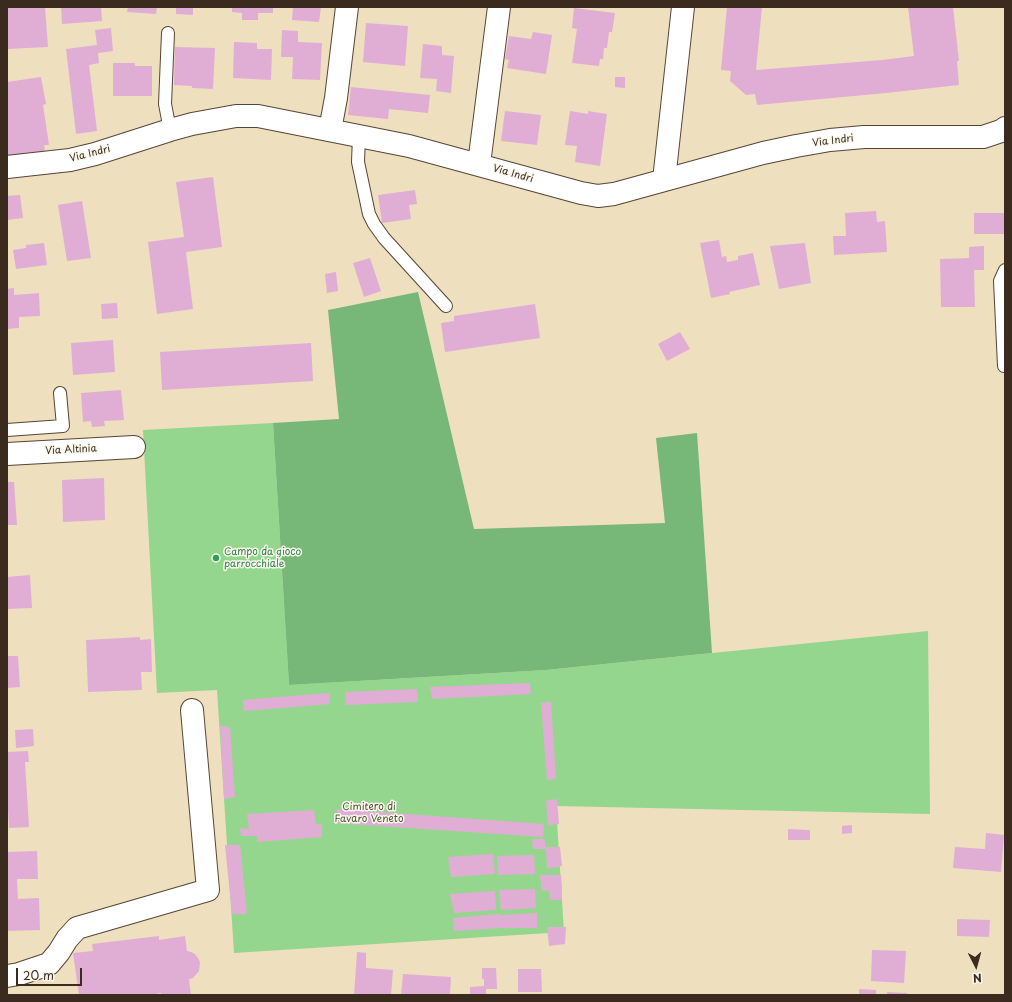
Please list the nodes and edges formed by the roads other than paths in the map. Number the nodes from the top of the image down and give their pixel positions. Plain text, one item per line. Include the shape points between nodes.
1 (347, 7) edge
2 (499, 7) edge
3 (683, 7) edge
4 (168, 33) dead end
5 (1005, 128) edge
6 (170, 130) junction
7 (330, 130) junction
8 (359, 136) junction
9 (479, 164) junction
10 (7, 167) edge
11 (664, 180) junction
12 (1005, 270) edge
13 (446, 306) dead end
14 (1004, 366) dead end
15 (60, 393) dead end
16 (7, 430) edge
17 (134, 446) dead end
18 (7, 454) edge
19 (192, 710) dead end
20 (7, 976) edge

1 - 7 street
2 - 9 street, Via Indri
3 - 11 street
4 - 6 lane via 165,104
5 - 11 street, Via Indri via 983,137 864,137 830,140 763,153
6 - 7 street, Via Indri via 236,116 258,116
6 - 10 street, Via Indri via 70,160
7 - 8 street, Via Indri
8 - 9 street, Via Indri
8 - 13 lane via 358,162 369,214 374,224
9 - 11 street, Via Indri via 598,196
12 - 14 lane via 1000,281
15 - 16 lane via 63,426
17 - 18 street, Via Altinia
19 - 20 street via 208,890 77,928 49,964

